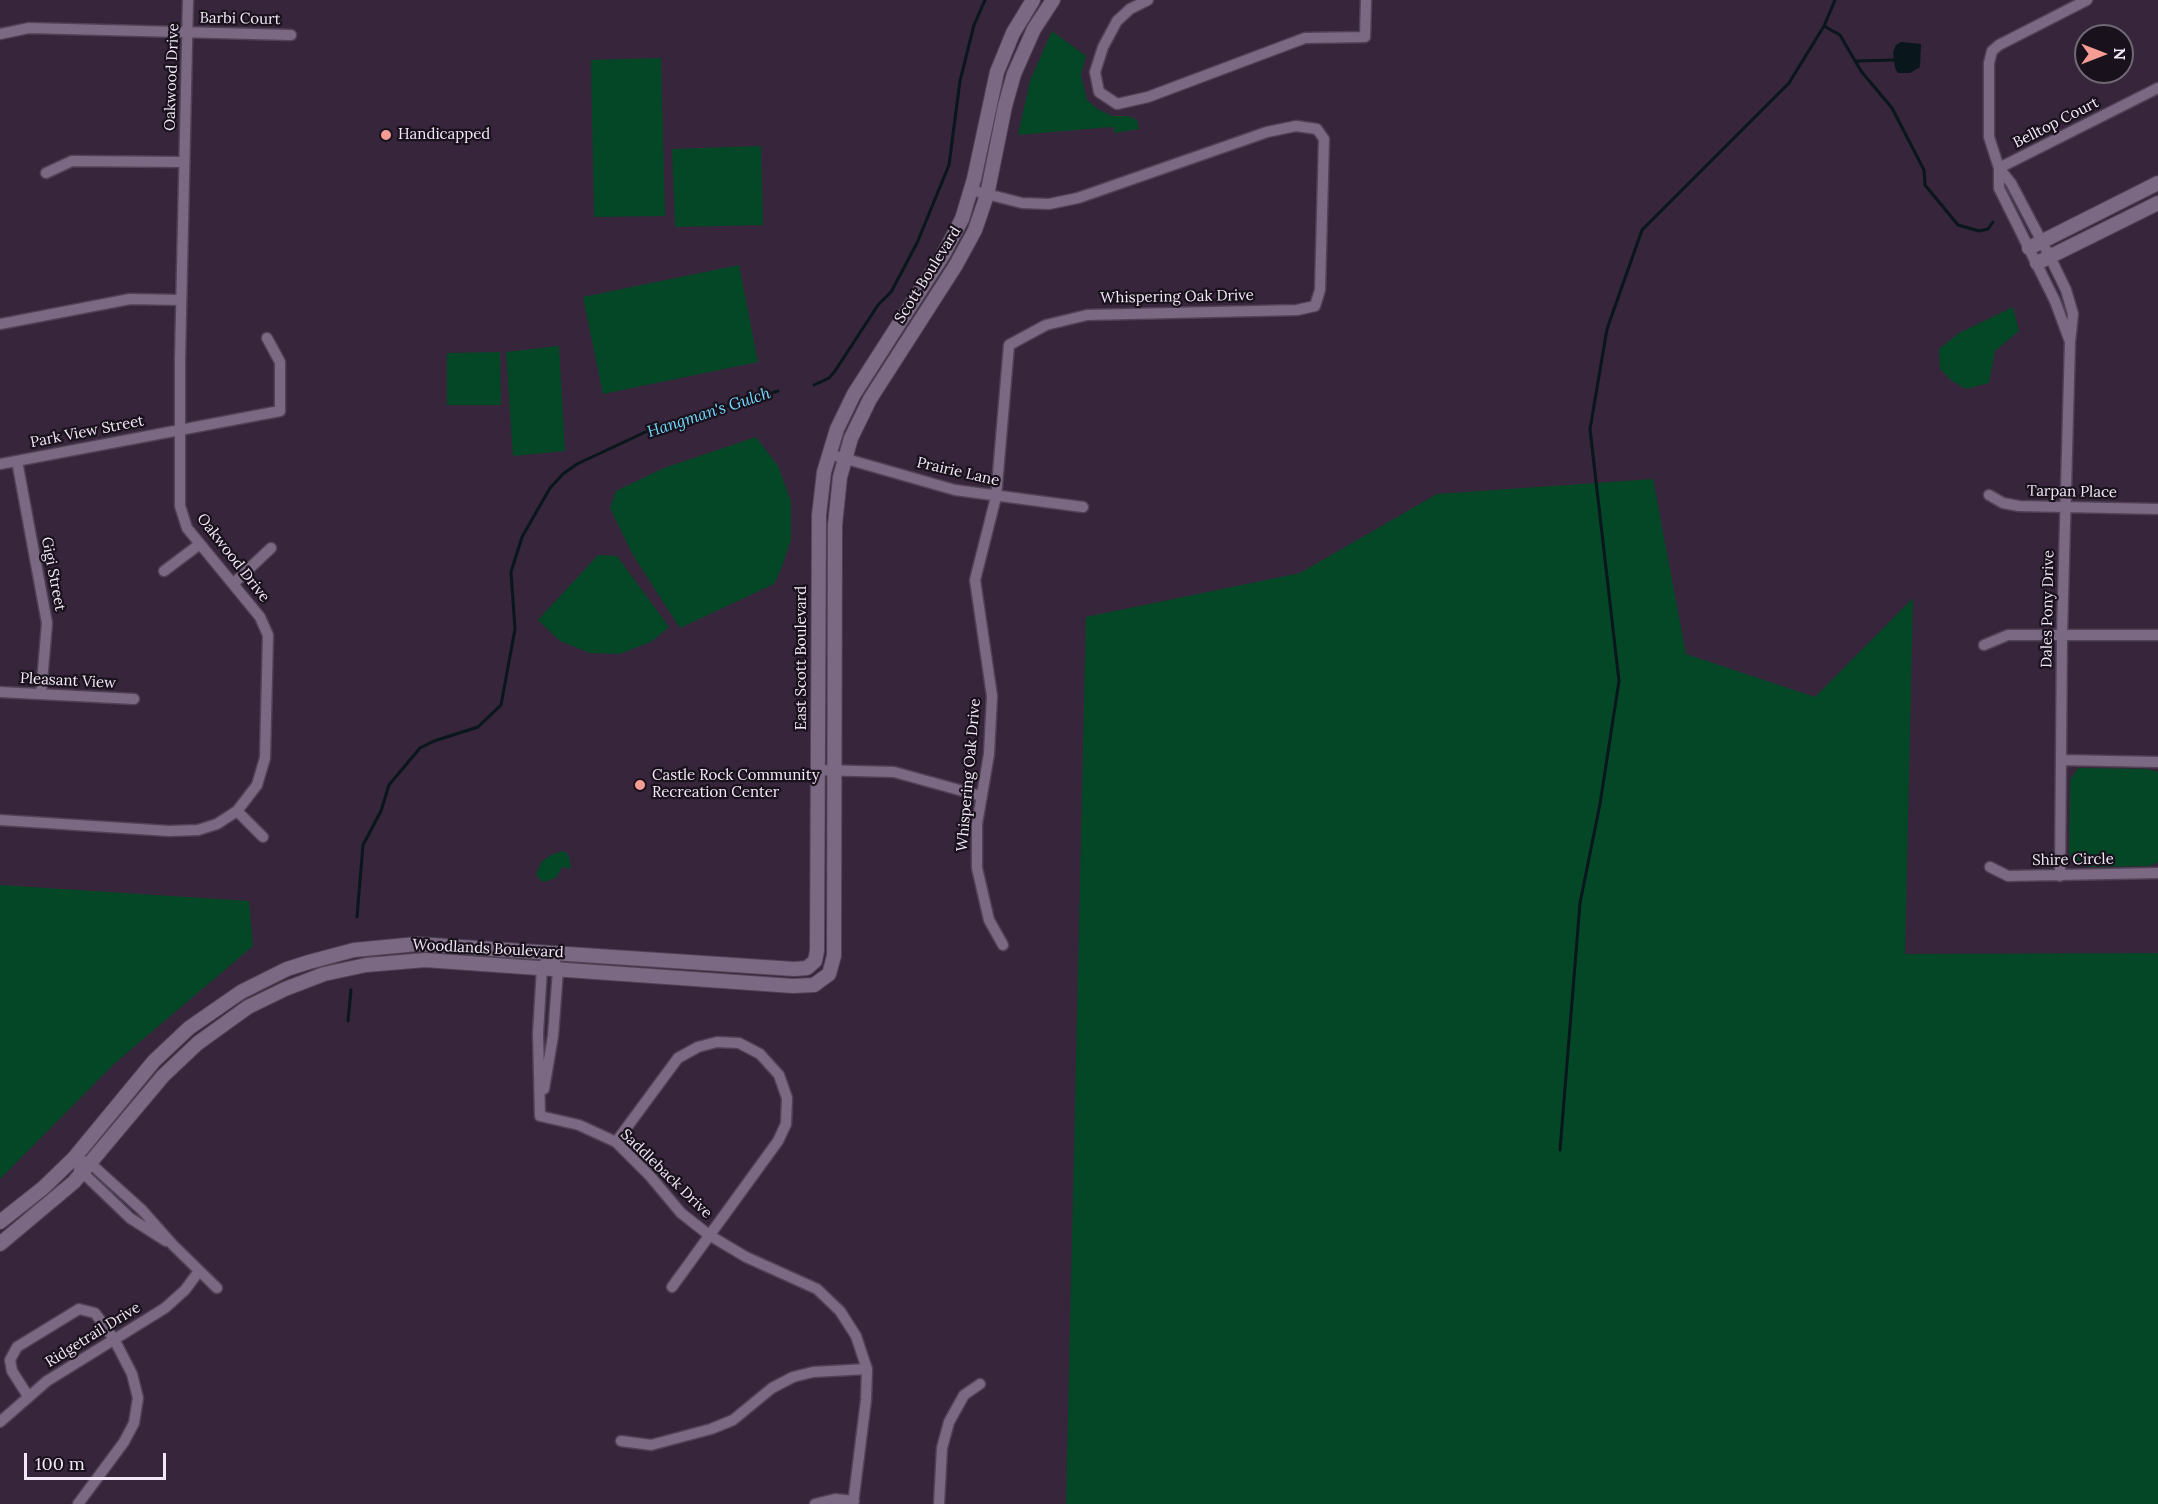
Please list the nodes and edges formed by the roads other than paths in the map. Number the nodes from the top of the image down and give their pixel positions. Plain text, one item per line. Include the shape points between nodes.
1 (188, 0) edge
2 (1033, 0) edge
3 (1053, 0) edge
4 (1148, 0) edge
5 (1366, 0) edge
6 (2087, 0) edge
7 (188, 33) junction
8 (0, 34) edge
9 (291, 35) dead end
10 (2158, 88) edge
11 (184, 162) junction
12 (1999, 168) junction
13 (46, 173) dead end
14 (2158, 183) edge
15 (971, 190) junction
16 (987, 195) junction
17 (2158, 203) edge
18 (2035, 245) junction
19 (2050, 257) junction
20 (2037, 263) junction
21 (181, 300) junction
22 (0, 324) edge
23 (267, 338) dead end
24 (2070, 342) junction
25 (874, 361) joint
26 (180, 430) junction
27 (829, 454) junction
28 (845, 458) junction
29 (17, 461) junction
30 (0, 464) edge
31 (1989, 495) dead end
32 (996, 497) junction
33 (1083, 507) dead end
34 (2065, 508) junction
35 (2158, 509) edge
36 (200, 544) junction
37 (271, 548) dead end
38 (164, 571) dead end
39 (234, 583) junction
40 (2062, 634) junction
41 (2158, 635) edge
42 (1984, 645) dead end
43 (0, 692) edge
44 (41, 694) junction
45 (134, 699) dead end
46 (2061, 760) junction
47 (2158, 762) edge
48 (818, 770) junction
49 (836, 771) junction
50 (981, 796) junction
51 (237, 811) junction
52 (0, 820) edge
53 (263, 837) dead end
54 (1990, 867) dead end
55 (2158, 873) edge
56 (2060, 876) junction
57 (1003, 945) dead end
58 (552, 952) junction
59 (812, 965) joint
60 (542, 969) junction
61 (558, 970) junction
62 (540, 1116) junction
63 (616, 1142) junction
64 (74, 1158) junction
65 (87, 1169) junction
66 (0, 1222) edge
67 (709, 1235) junction
68 (0, 1244) edge
69 (199, 1271) junction
70 (672, 1287) dead end
71 (217, 1288) dead end
72 (114, 1339) junction
73 (867, 1369) junction
74 (981, 1384) dead end
75 (28, 1396) junction
76 (0, 1422) edge
77 (621, 1441) dead end
78 (853, 1502) edge
79 (78, 1504) edge
80 (815, 1504) edge
81 (939, 1504) edge

1 - 7 street, Oakwood Drive
2 - 15 street, Scott Boulevard via 1013,33 997,72
3 - 16 street, Scott Boulevard via 1034,29 1014,74
4 - 5 street via 1117,21 1095,72 1099,92 1117,104 1148,97 1305,38 1365,37
6 - 12 street via 1992,51 1988,121
7 - 8 street, Barbi Court via 29,28
7 - 9 street, Barbi Court
7 - 11 street, Oakwood Drive
10 - 12 street, Belltop Court
11 - 13 street via 72,161
11 - 21 street, Oakwood Drive
12 - 18 street via 2011,183
14 - 18 street
15 - 16 street, Whispering Oak Drive
15 - 25 street, Scott Boulevard via 962,219 943,255
16 - 28 street, Scott Boulevard via 968,244 870,399
16 - 32 street, Whispering Oak Drive via 1048,204 1078,198 1267,132 1296,126 1317,129 1324,139 1320,290 1315,306 1297,310 1087,315 1046,325 1009,345
17 - 19 street
18 - 19 street, Dales Pony Drive
18 - 20 street, Dales Pony Drive
19 - 20 street
19 - 24 street, Dales Pony Drive via 2072,308
20 - 24 street, Dales Pony Drive
21 - 22 street via 130,299
21 - 26 street, Oakwood Drive
23 - 26 street, Park View Street via 280,362 280,411
24 - 34 street, Dales Pony Drive
25 - 27 street, East Scott Boulevard via 844,411
26 - 29 street, Park View Street
26 - 36 street, Oakwood Drive via 180,506 188,528
27 - 28 street, Prairie Lane
27 - 48 street, East Scott Boulevard via 819,515
28 - 32 street, Prairie Lane via 955,490
28 - 49 street via 835,525
29 - 30 street, Park View Street
29 - 44 street, Gigi Street via 47,623
31 - 34 street, Tarpan Place via 2010,505
32 - 33 street, Prairie Lane
32 - 50 street, Whispering Oak Drive via 975,580 992,696 989,754
34 - 35 street, Tarpan Place
34 - 40 street, Dales Pony Drive
36 - 38 street
36 - 39 street, Oakwood Drive
37 - 39 street
39 - 51 street, Oakwood Drive via 260,617 268,635 266,758 257,785
40 - 41 street
40 - 42 street via 2008,635
40 - 46 street, Dales Pony Drive
43 - 44 street, Pleasant View
44 - 45 street, Pleasant View
46 - 47 street
46 - 56 street, Dales Pony Drive
48 - 49 street
48 - 59 street, East Scott Boulevard via 818,951
49 - 50 street via 909,775
49 - 61 street, Woodlands Boulevard via 834,956 824,979 814,985 793,986
50 - 57 street, Whispering Oak Drive via 977,868 989,920
51 - 52 street, Oakwood Drive via 198,830
51 - 53 street
54 - 56 street, Shire Circle via 2008,876
55 - 56 street, Shire Circle
58 - 59 street, Woodlands Boulevard via 794,969
58 - 60 street
58 - 61 street
58 - 64 street, Woodlands Boulevard via 400,945 354,950 287,969 223,1003 172,1042
60 - 61 street, Woodlands Boulevard
60 - 62 street via 538,1033
60 - 65 street, Woodlands Boulevard via 444,961 386,962 324,974 285,989 230,1018 180,1058
61 - 62 street via 553,1036
62 - 63 street, Saddleback Drive via 579,1125
63 - 67 street, Saddleback Drive via 681,1213
63 - 67 street via 678,1058 717,1042 739,1043 760,1054 779,1075 787,1098 786,1124 778,1141
64 - 65 street
64 - 66 street, Woodlands Boulevard
65 - 68 street, Woodlands Boulevard
65 - 69 street via 130,1218 173,1245
67 - 70 street
67 - 73 street, Saddleback Drive via 746,1257 817,1289 846,1320
69 - 71 street
69 - 72 street, Ridgetrail Drive via 176,1299
72 - 75 street, Ridgetrail Drive
72 - 75 street via 100,1318 85,1309 17,1347 10,1360 12,1371
72 - 79 street via 132,1374 138,1398 134,1423
73 - 77 street via 793,1377 772,1388 733,1420 711,1429 651,1445
73 - 78 street, Saddleback Drive
74 - 81 street via 964,1395 949,1422 942,1448
75 - 76 street, Ridgetrail Drive
78 - 80 street via 835,1499

